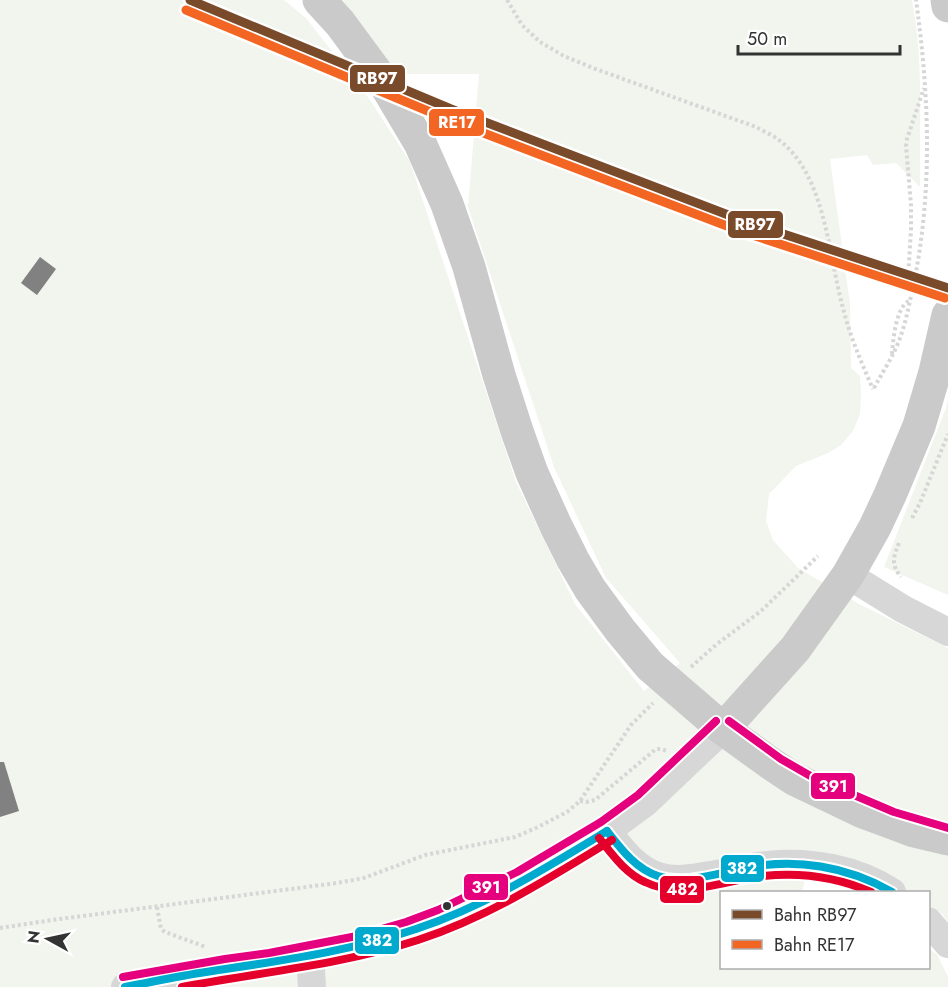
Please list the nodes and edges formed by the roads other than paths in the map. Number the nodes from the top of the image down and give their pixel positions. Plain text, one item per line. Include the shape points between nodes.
1 (319, 0) edge
2 (947, 0) edge
3 (948, 6) edge
4 (948, 315) edge
5 (848, 575) junction
6 (948, 632) edge
7 (723, 729) junction
8 (607, 831) junction
9 (948, 839) edge
10 (890, 891) edge
11 (930, 923) edge
12 (948, 944) edge
13 (310, 956) junction
14 (126, 987) edge
15 (312, 987) edge

1 - 7 main road via 385,84 420,143 469,267 532,473 573,560 590,589 650,666
2 - 3 main road
4 - 5 main road via 919,426 890,495
5 - 6 street
5 - 7 main road via 795,649
7 - 8 street via 645,803
7 - 9 main road via 778,769 819,792 914,831
8 - 10 street via 639,866 668,879 766,865 804,864 848,873
8 - 13 street via 522,881 442,920 384,940
11 - 12 street
13 - 14 street
13 - 15 street

